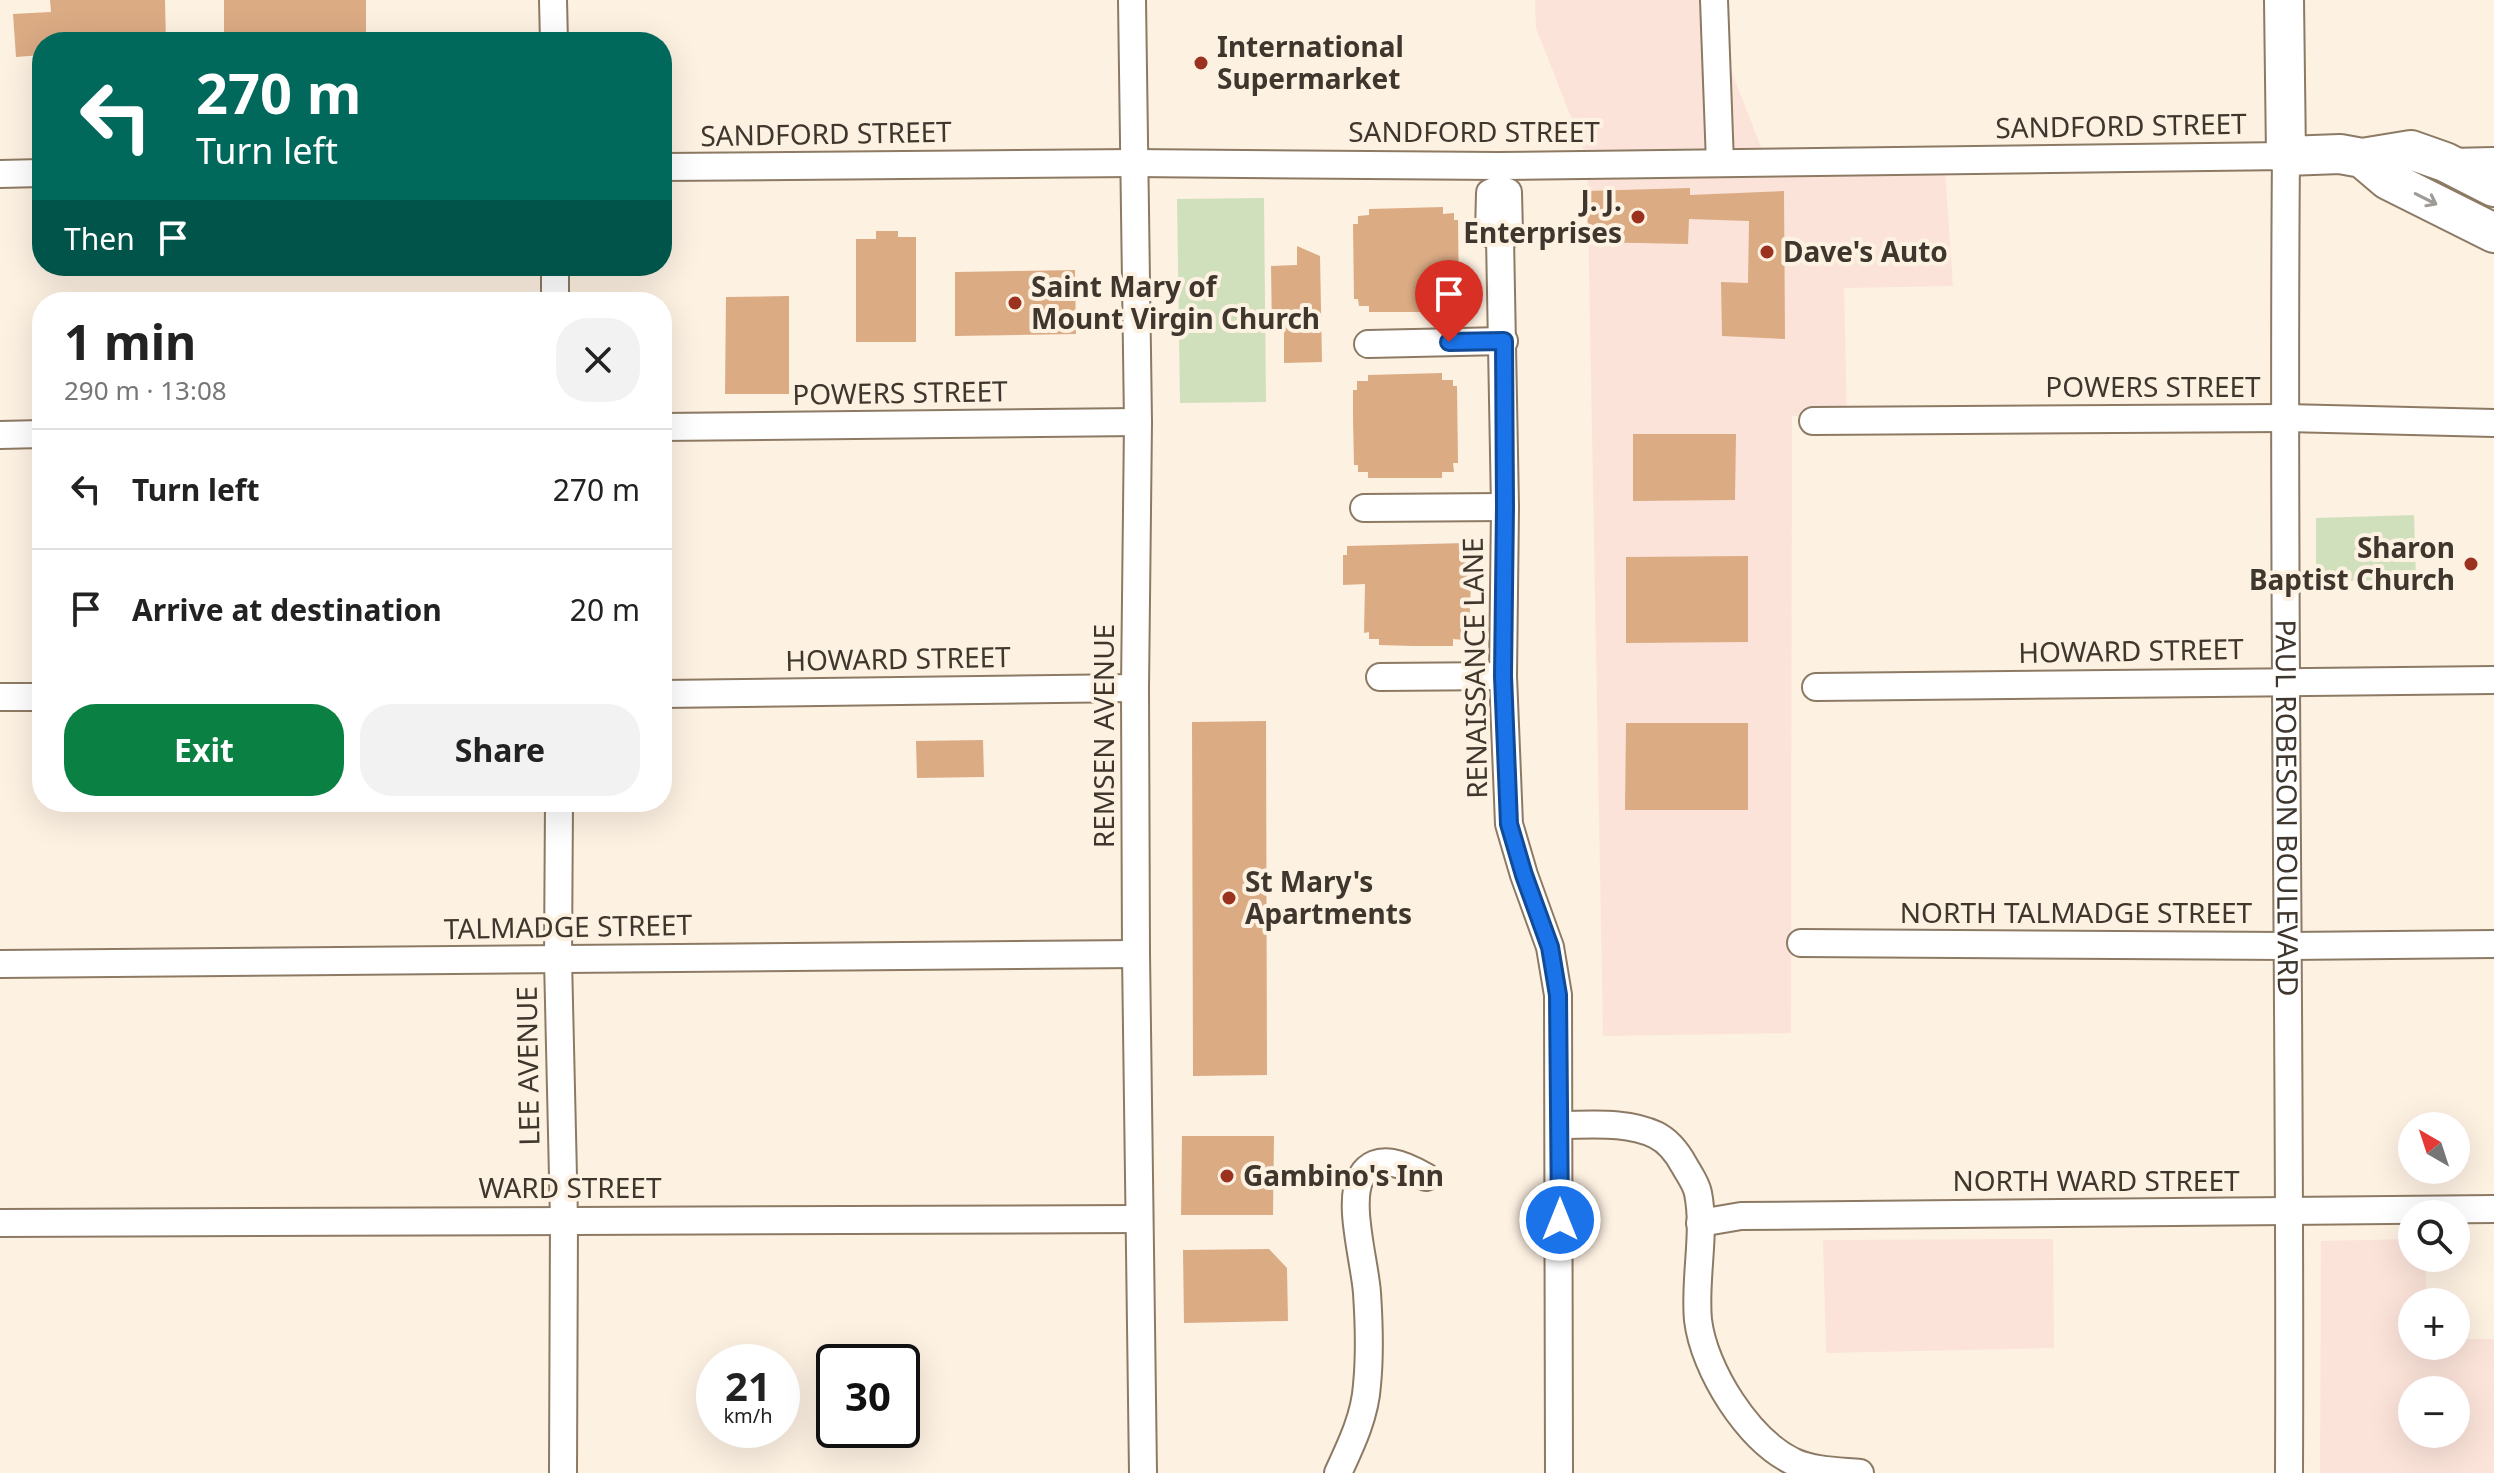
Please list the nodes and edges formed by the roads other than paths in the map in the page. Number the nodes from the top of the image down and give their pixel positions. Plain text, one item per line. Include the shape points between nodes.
1 (553, 0) edge
2 (1132, 0) edge
3 (1714, 0) edge
4 (2284, 0) edge
5 (554, 32) edge
6 (2286, 156) junction
7 (2362, 158) junction
8 (2494, 161) edge
9 (2445, 162) junction
10 (1133, 163) junction
11 (1720, 163) junction
12 (672, 167) edge
13 (32, 173) edge
14 (0, 174) edge
15 (1498, 177) junction
16 (2494, 187) edge
17 (2494, 233) edge
18 (1504, 341) junction
19 (1368, 344) dead end
20 (2285, 418) junction
21 (1813, 421) dead end
22 (1138, 422) junction
23 (2494, 423) edge
24 (672, 427) edge
25 (32, 434) edge
26 (0, 435) edge
27 (1505, 507) junction
28 (1364, 508) dead end
29 (1503, 676) junction
30 (1380, 677) dead end
31 (2494, 680) edge
32 (2287, 681) junction
33 (1816, 687) dead end
34 (1135, 688) junction
35 (672, 694) edge
36 (0, 697) edge
37 (32, 697) edge
38 (559, 812) edge
39 (1801, 943) dead end
40 (2494, 944) edge
41 (2288, 946) junction
42 (1136, 954) junction
43 (558, 959) junction
44 (0, 964) edge
45 (1560, 1125) junction
46 (1426, 1177) dead end
47 (2494, 1209) edge
48 (2290, 1212) junction
49 (1139, 1219) junction
50 (564, 1220) junction
51 (0, 1223) edge
52 (1700, 1223) junction
53 (563, 1473) edge
54 (1143, 1473) edge
55 (1338, 1473) edge
56 (1559, 1473) edge
57 (1860, 1473) edge
58 (2289, 1473) edge

1 - 5 street
2 - 10 street, REMSEN AVENUE
3 - 11 street
4 - 6 street, PAUL ROBESON BOULEVARD
6 - 7 street
6 - 11 street, SANDFORD STREET
6 - 20 street, PAUL ROBESON BOULEVARD
7 - 9 street via 2411,150
7 -> 17 street via 2388,180
8 - 9 street
9 - 16 street
10 - 12 street, SANDFORD STREET
10 - 15 street, SANDFORD STREET
10 - 22 street, REMSEN AVENUE
11 - 15 street, SANDFORD STREET
13 - 14 street
15 - 18 street, RENAISSANCE LANE via 1490,193 1489,233 1500,238
18 - 19 street
18 - 27 street, RENAISSANCE LANE
20 - 21 street, POWERS STREET
20 - 23 street, POWERS STREET
20 - 32 street, PAUL ROBESON BOULEVARD
22 - 24 street, POWERS STREET
22 - 34 street, REMSEN AVENUE
25 - 26 street
27 - 28 street
27 - 29 street, RENAISSANCE LANE
29 - 30 street
29 - 45 street, RENAISSANCE LANE via 1509,824 1550,947 1558,995
31 - 32 street, HOWARD STREET
32 - 33 street, HOWARD STREET
32 - 41 street, PAUL ROBESON BOULEVARD
34 - 35 street, HOWARD STREET
34 - 42 street, REMSEN AVENUE
36 - 37 street
38 - 43 street, LEE AVENUE
39 - 41 street, NORTH TALMADGE STREET
40 - 41 street, NORTH TALMADGE STREET
41 - 48 street, PAUL ROBESON BOULEVARD
42 - 43 street, TALMADGE STREET
42 - 49 street, REMSEN AVENUE
43 - 44 street, TALMADGE STREET
43 - 50 street, LEE AVENUE
45 - 52 street via 1632,1126 1658,1136 1679,1155 1698,1190
45 - 56 street, RENAISSANCE LANE
46 - 55 street via 1405,1164 1386,1162 1363,1173 1356,1186 1367,1294 1368,1381 1362,1413
47 - 48 street, NORTH WARD STREET
48 - 52 street, NORTH WARD STREET via 1741,1216
48 - 58 street, PAUL ROBESON BOULEVARD
49 - 50 street, WARD STREET
49 - 54 street, REMSEN AVENUE
50 - 51 street, WARD STREET
50 - 53 street, LEE AVENUE
52 - 57 street via 1698,1321 1708,1361 1731,1402 1762,1439 1794,1462

